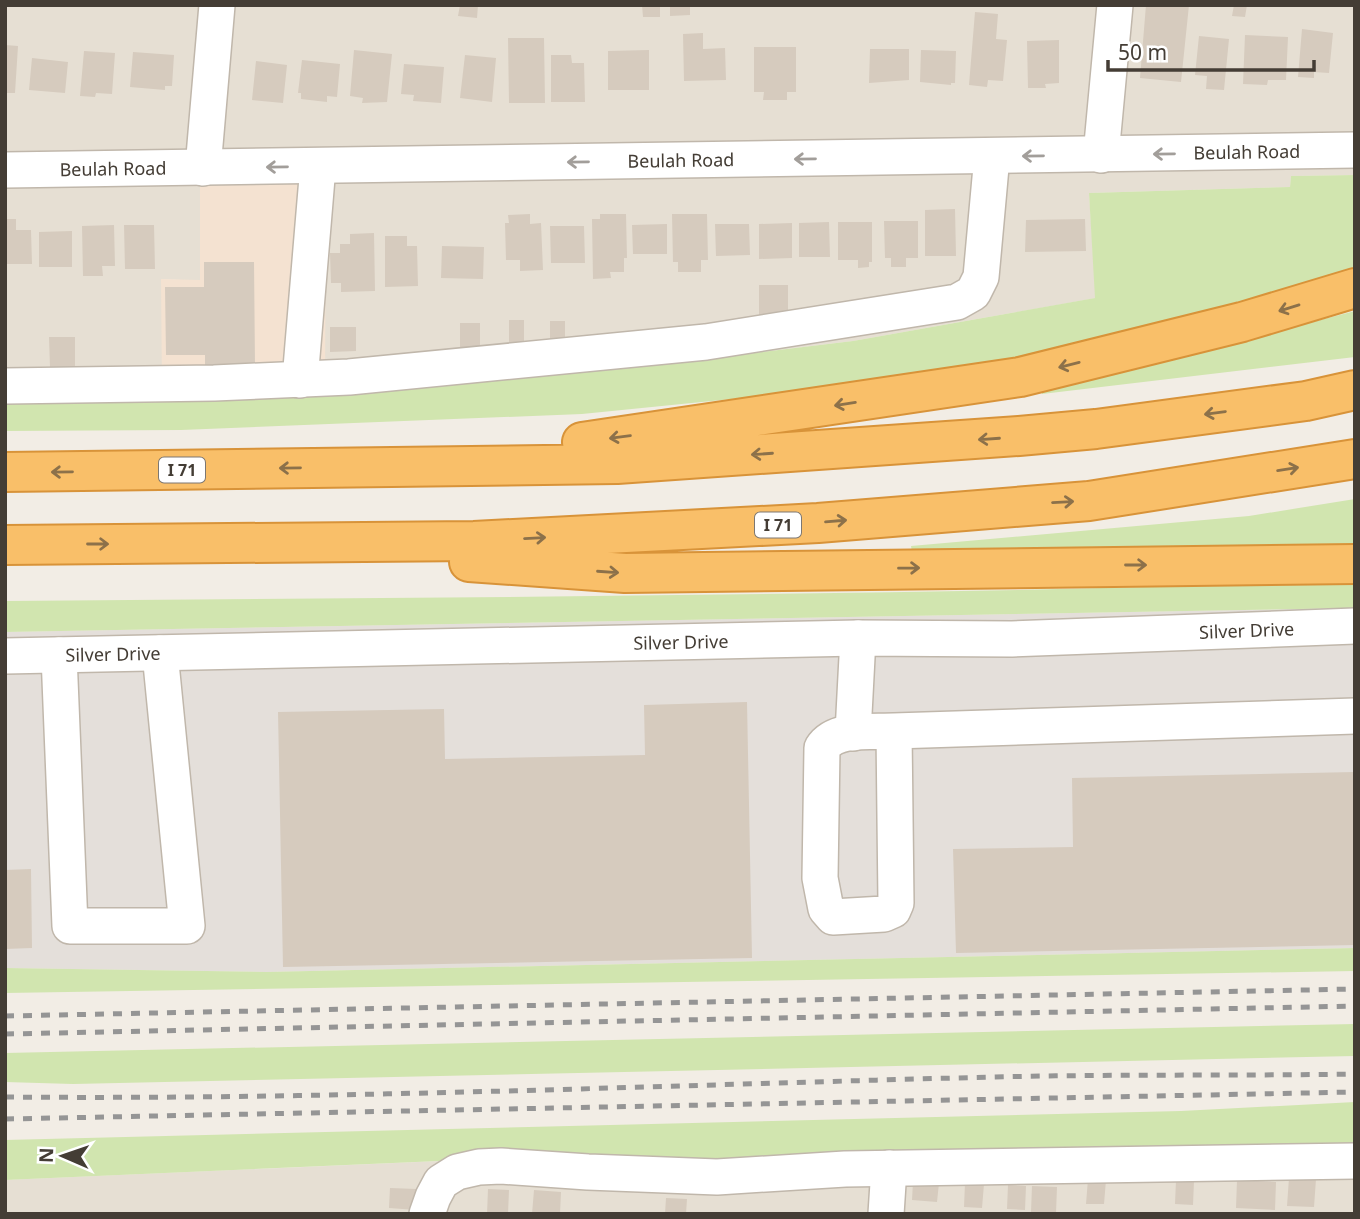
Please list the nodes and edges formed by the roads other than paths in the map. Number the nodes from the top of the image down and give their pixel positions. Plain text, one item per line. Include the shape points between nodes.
1 (217, 5) edge
2 (1115, 5) edge
3 (1355, 150) edge
4 (1101, 155) junction
5 (992, 156) junction
6 (318, 166) junction
7 (203, 168) junction
8 (5, 170) edge
9 (1355, 288) edge
10 (300, 380) junction
11 (5, 386) edge
12 (1355, 390) edge
13 (1355, 459) edge
14 (358, 468) junction
15 (5, 472) edge
16 (198, 543) junction
17 (5, 545) edge
18 (1355, 564) edge
19 (1355, 626) edge
20 (858, 638) junction
21 (160, 653) junction
22 (59, 655) junction
23 (5, 656) edge
24 (1355, 716) edge
25 (894, 731) junction
26 (853, 733) junction
27 (1355, 1161) edge
28 (889, 1168) junction
29 (427, 1214) edge
30 (886, 1214) edge

1 - 7 street
2 - 4 street
3 -> 4 street, Beulah Road
4 -> 5 street, Beulah Road
5 -> 6 street, Beulah Road
5 - 10 street via 981,277 973,293 957,302 706,342
6 -> 7 street, Beulah Road
6 - 10 street
7 - 8 street, Beulah Road
9 -> 14 highway via 1242,322 1020,377 638,435
10 - 11 street
12 -> 14 highway, I 71 via 1306,401 1019,436 618,464
16 -> 13 highway, I 71 via 474,541 818,523 1089,501
14 -> 15 highway, I 71
17 -> 16 highway, I 71
16 -> 18 highway via 625,573
19 - 20 street, Silver Drive via 1012,639
20 - 21 street, Silver Drive
20 - 26 street
21 - 22 street, Silver Drive
21 - 22 street via 187,926 70,926
22 - 23 street, Silver Drive
24 - 25 street
25 - 26 street
25 - 26 street via 896,902 893,910 884,914 833,917 826,909 820,878 822,748 832,738
27 - 28 street
28 - 29 street via 717,1177 479,1167 441,1182
28 - 30 street

